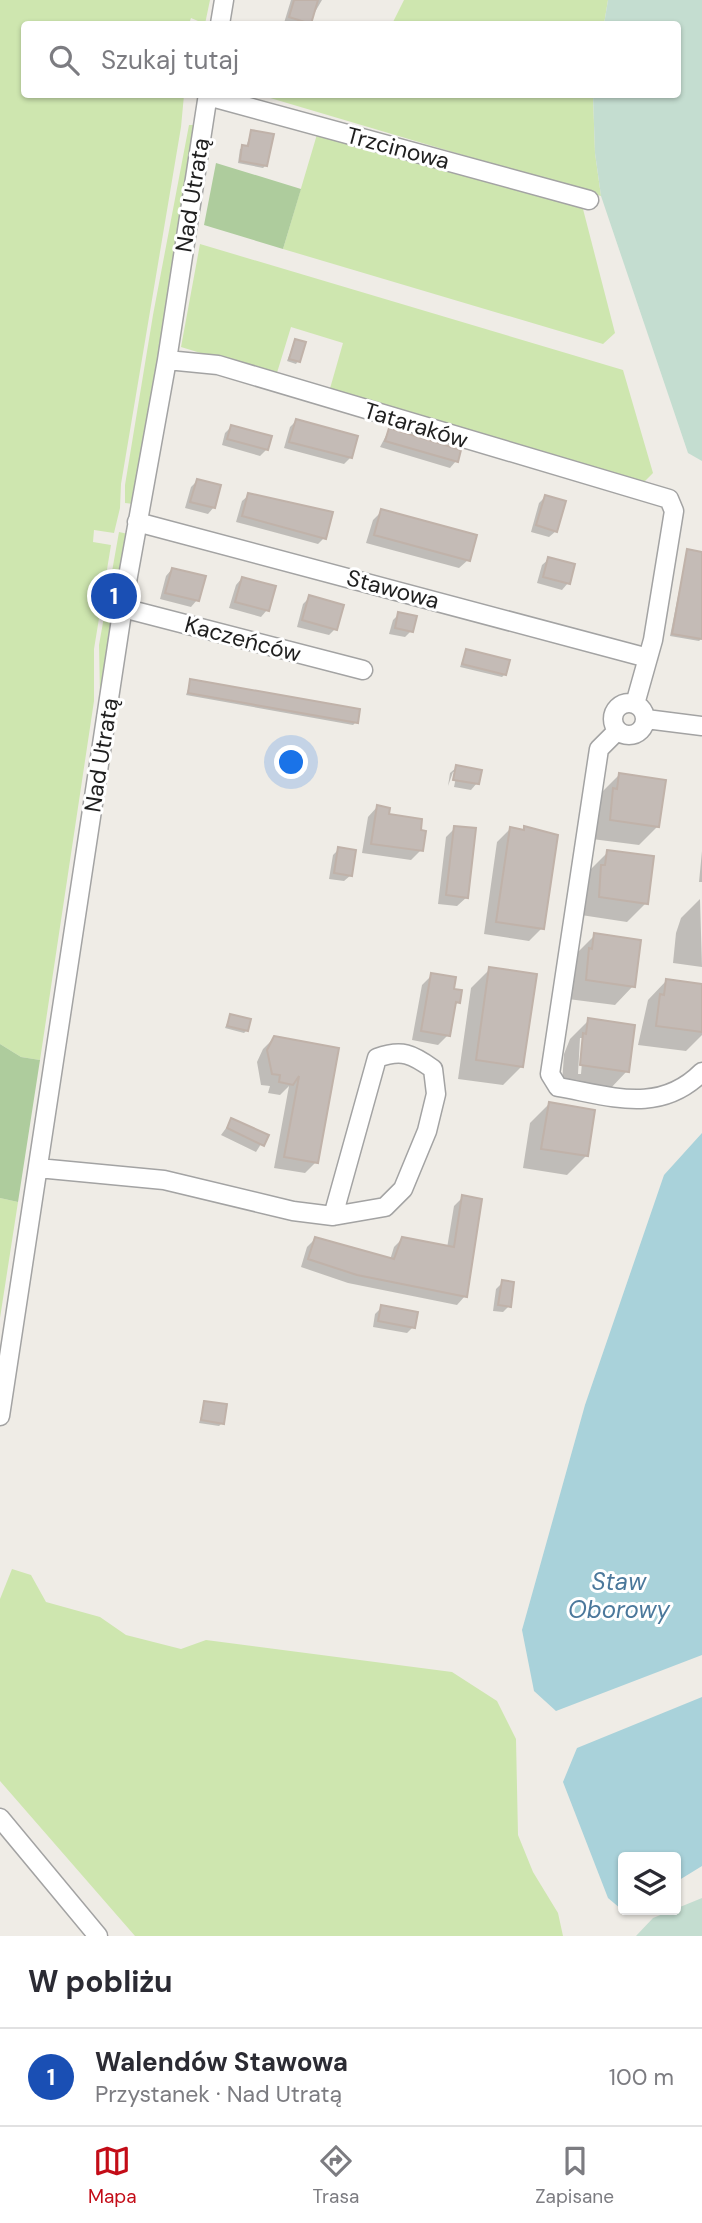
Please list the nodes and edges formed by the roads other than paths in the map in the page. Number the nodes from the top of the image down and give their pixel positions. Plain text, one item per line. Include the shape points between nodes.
1 (224, 0) edge
2 (220, 21) edge
3 (208, 98) edge
4 (219, 98) edge
5 (589, 200) dead end
6 (167, 360) junction
7 (137, 522) junction
8 (123, 608) junction
9 (648, 658) junction
10 (363, 670) dead end
11 (635, 704) junction
12 (646, 719) junction
13 (702, 726) edge
14 (617, 731) junction
15 (702, 1072) edge
16 (38, 1168) junction
17 (333, 1216) junction
18 (0, 1416) edge
19 (0, 1818) edge
20 (98, 1936) edge

1 - 2 street
3 - 6 street, Nad Utratą
4 - 5 street, Trzcinowa
6 - 7 street, Nad Utratą
6 - 9 street, Tataraków via 218,365 663,495 674,511
7 - 8 street, Nad Utratą
7 - 9 street, Stawowa
8 - 10 street, Kaczeńców
8 - 16 street, Nad Utratą
9 - 11 street
11 - 12 street
11 - 14 street via 625,704 614,713
12 - 13 street
12 - 14 street via 633,736
14 - 15 street via 599,749 550,1074 558,1087 635,1100 656,1099 688,1086
16 - 17 street via 164,1180
16 - 18 street, Nad Utratą
17 - 17 street via 377,1058 395,1051 417,1058 433,1069 436,1094 427,1131 403,1189 385,1207
19 - 20 street

